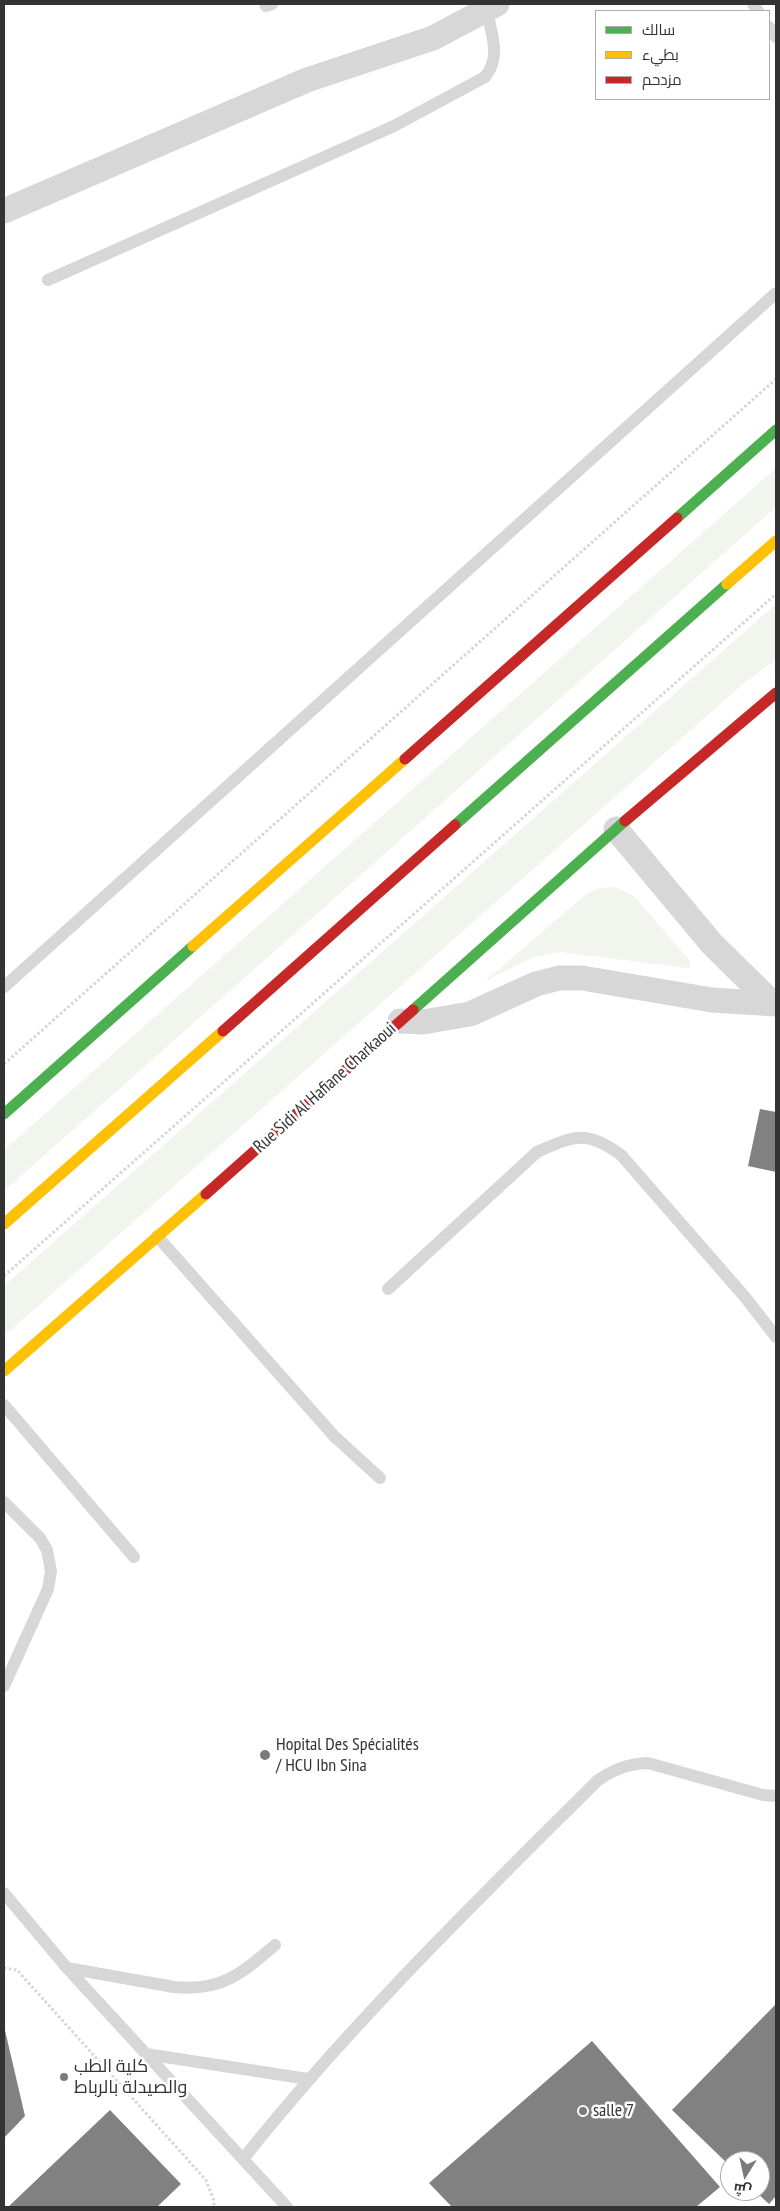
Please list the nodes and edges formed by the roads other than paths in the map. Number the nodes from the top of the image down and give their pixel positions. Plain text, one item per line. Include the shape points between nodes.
1 (264, 4) edge
2 (272, 4) edge
3 (492, 6) edge
4 (4, 211) edge
5 (48, 280) dead end
6 (776, 293) edge
7 (776, 430) edge
8 (776, 541) edge
9 (776, 693) edge
10 (616, 828) junction
11 (4, 987) edge
12 (774, 1003) edge
13 (400, 1021) junction
14 (4, 1114) edge
15 (4, 1224) edge
16 (158, 1236) junction
17 (388, 1290) dead end
18 (776, 1337) edge
19 (4, 1371) edge
20 (4, 1405) edge
21 (380, 1478) dead end
22 (4, 1502) edge
23 (134, 1557) dead end
24 (4, 1686) edge
25 (776, 1796) edge
26 (4, 1893) edge
27 (275, 1945) dead end
28 (67, 1968) junction
29 (146, 2054) junction
30 (308, 2079) junction
31 (243, 2159) junction
32 (287, 2207) edge

1 - 2 lane
3 - 4 street via 434,38 306,80
3 - 5 lane via 495,59 485,77 394,126
6 - 11 lane
7 - 14 main road
8 - 15 main road
9 - 10 main road
10 - 12 street via 706,938
10 - 13 main road
12 - 13 street, Rue Sidi Al Hafiane Charkaoui via 712,1000 582,978 559,978 536,984 470,1014 423,1022
13 - 16 main road, Rue Sidi Al Hafiane Charkaoui
16 - 19 main road, Rue Sidi Al Hafiane Charkaoui
16 - 21 lane via 334,1436
17 - 18 lane via 537,1152 564,1140 587,1138 602,1141 621,1155
20 - 23 lane
22 - 24 lane via 40,1538 47,1550 51,1571 48,1590
25 - 30 lane via 648,1763 612,1770 597,1781 413,1965
26 - 28 lane
27 - 28 lane via 240,1975 208,1987 191,1989
28 - 29 lane
29 - 30 lane
29 - 31 lane
30 - 31 lane
31 - 32 lane

